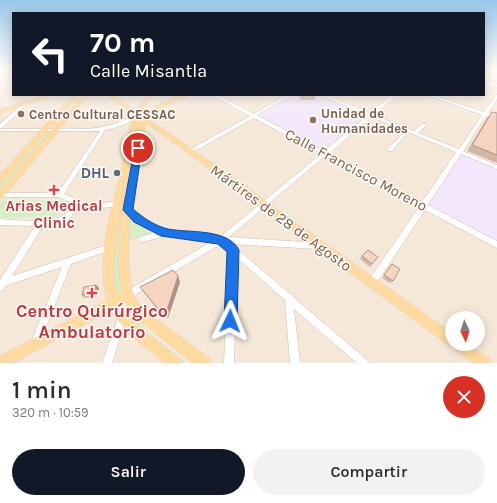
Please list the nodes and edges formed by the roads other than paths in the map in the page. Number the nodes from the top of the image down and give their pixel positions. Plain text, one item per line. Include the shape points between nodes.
1 (47, 96) edge
2 (75, 96) edge
3 (85, 96) edge
4 (112, 96) edge
5 (150, 96) edge
6 (185, 96) edge
7 (216, 96) edge
8 (288, 96) edge
9 (324, 96) edge
10 (394, 96) edge
11 (432, 96) edge
12 (497, 96) edge
13 (25, 104) junction
14 (0, 112) edge
15 (486, 114) junction
16 (371, 115) junction
17 (254, 116) junction
18 (140, 118) junction
19 (497, 118) edge
20 (424, 125) dead end
21 (0, 127) edge
22 (0, 130) edge
23 (44, 130) junction
24 (58, 130) junction
25 (103, 130) junction
26 (408, 130) junction
27 (415, 133) junction
28 (390, 150) dead end
29 (191, 151) junction
30 (460, 152) junction
31 (324, 153) junction
32 (497, 167) edge
33 (0, 180) edge
34 (0, 195) edge
35 (60, 195) junction
36 (118, 204) junction
37 (263, 205) junction
38 (424, 206) junction
39 (74, 209) junction
40 (128, 210) junction
41 (0, 222) edge
42 (41, 223) junction
43 (165, 233) junction
44 (143, 240) dead end
45 (221, 240) junction
46 (318, 246) junction
47 (497, 246) edge
48 (110, 247) junction
49 (233, 250) junction
50 (68, 261) junction
51 (371, 284) junction
52 (1, 285) edge
53 (128, 295) junction
54 (289, 297) junction
55 (113, 303) junction
56 (122, 318) junction
57 (445, 336) edge
58 (36, 344) junction
59 (467, 351) edge
60 (0, 363) edge
61 (107, 363) edge
62 (174, 363) edge
63 (204, 363) edge
64 (229, 363) edge
65 (295, 363) edge
66 (364, 363) edge
67 (484, 363) edge

1 - 13 main road
2 - 23 main road
3 - 24 main road
4 - 18 main road, Mártires de 28 de Agosto
5 - 18 main road via 139,110
6 - 18 main road
7 - 17 street, Calle Francisco Moreno
8 - 17 street
9 - 16 street
10 - 16 street
11 - 15 street
12 - 15 street
13 - 14 main road
13 - 21 street
15 - 19 street
15 - 30 street
16 - 26 street
16 - 31 street
17 - 29 street
17 - 31 street, Calle Francisco Moreno
18 - 25 street
18 - 29 main road, Mártires de 28 de Agosto
18 - 36 main road
18 - 40 main road
20 - 27 street
22 - 23 street
23 - 24 street
23 - 33 main road
24 - 25 street
24 - 34 main road
25 - 35 street
26 - 27 street
26 - 28 street
27 - 30 street
29 - 37 main road, Mártires de 28 de Agosto
30 - 32 street
30 - 38 street
31 - 37 street
31 - 38 street, Calle Francisco Moreno
34 - 35 street
35 - 39 street via 73,201
36 - 39 street
36 - 48 main road
37 - 45 street
37 - 46 main road, Mártires de 28 de Agosto
38 - 47 street, Calle Francisco Moreno
38 - 51 street
39 - 42 street via 64,219
40 - 43 street via 138,219
40 - 53 main road via 124,266
41 - 42 street
42 - 52 street
43 - 44 street
43 - 45 street
45 - 46 street
45 - 49 street
45 - 53 street
46 - 51 main road, Mártires de 28 de Agosto
48 - 50 street
48 - 55 main road via 108,272
49 - 54 street
49 - 64 street
50 - 52 street
50 - 58 street
51 - 57 main road, Mártires de 28 de Agosto
53 - 55 main road
53 - 63 main road via 140,314
54 - 65 street
54 - 66 street
55 - 56 main road
55 - 58 main road
56 - 61 street
56 - 62 main road
58 - 60 main road
59 - 67 main road

